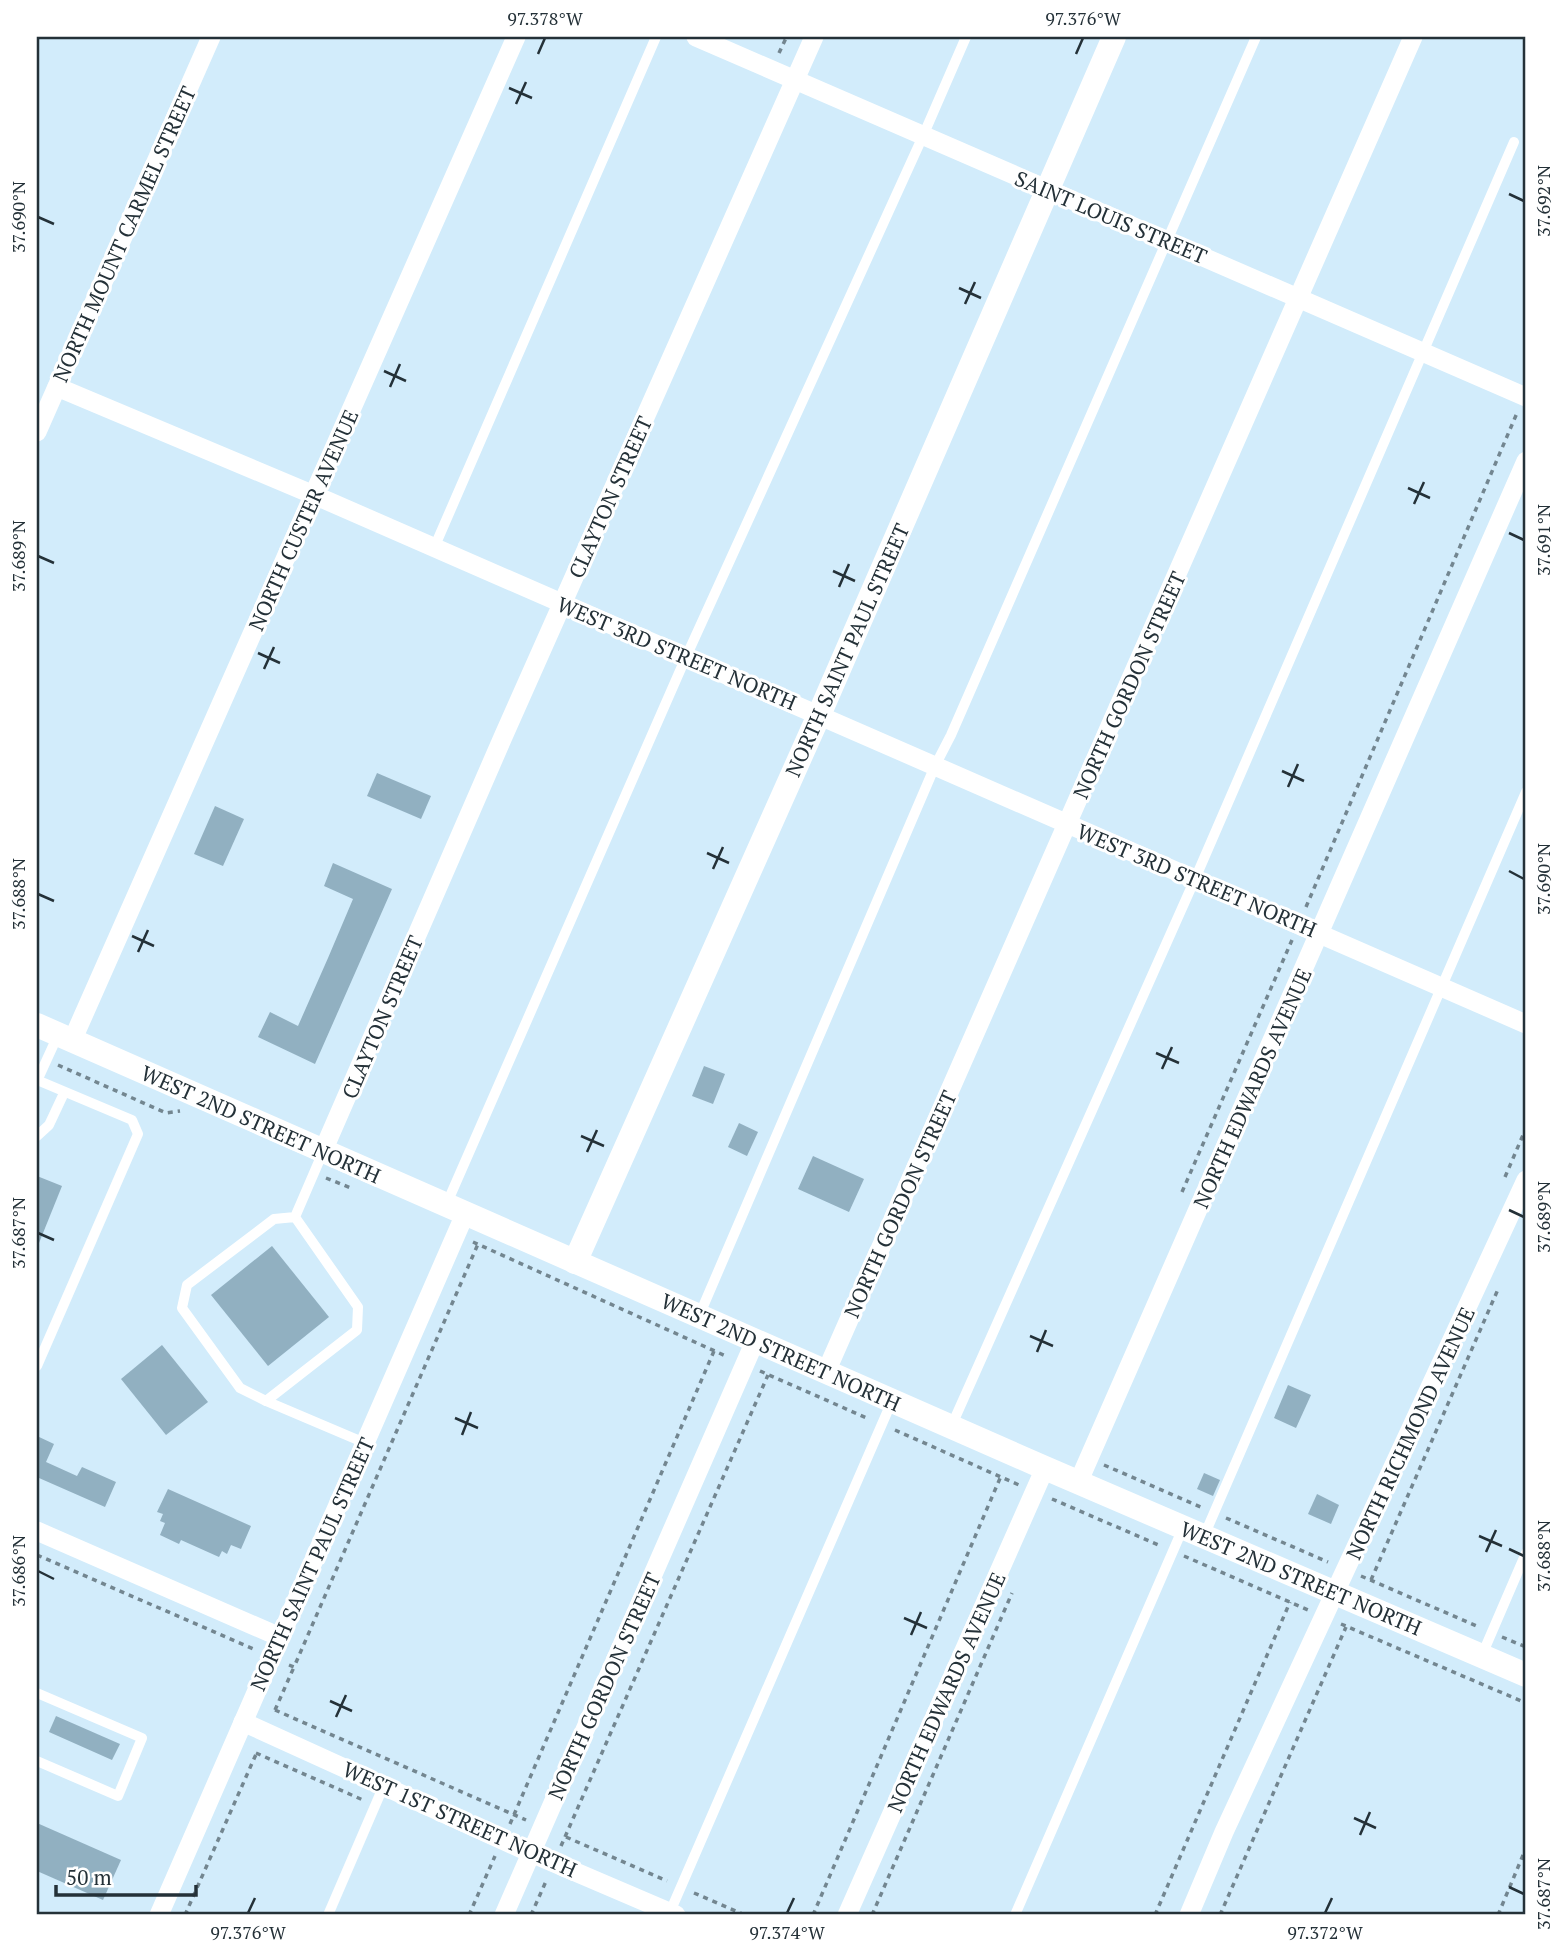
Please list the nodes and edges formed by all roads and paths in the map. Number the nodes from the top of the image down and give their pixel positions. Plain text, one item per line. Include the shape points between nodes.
1 (211, 37) edge
2 (516, 37) edge
3 (656, 37) edge
4 (696, 37) edge
5 (785, 37) edge
6 (814, 37) edge
7 (966, 37) edge
8 (1114, 37) edge
9 (1256, 37) edge
10 (1413, 37) edge
11 (772, 69) junction
12 (795, 79) junction
13 (923, 136) junction
14 (1514, 142) dead end
15 (1048, 189) junction
16 (1167, 240) junction
17 (1299, 298) junction
18 (1423, 352) junction
19 (57, 387) junction
20 (1522, 406) edge
21 (37, 432) edge
22 (1526, 461) edge
23 (314, 495) junction
24 (434, 548) junction
25 (562, 604) junction
26 (686, 657) junction
27 (818, 715) junction
28 (935, 766) junction
29 (1526, 792) edge
30 (1068, 824) junction
31 (1195, 879) junction
32 (1298, 924) junction
33 (1320, 934) junction
34 (1441, 987) junction
35 (1526, 1024) edge
36 (55, 1034) edge
37 (47, 1060) junction
38 (37, 1081) edge
39 (64, 1093) junction
40 (184, 1110) dead end
41 (37, 1136) edge
42 (319, 1162) junction
43 (1526, 1180) edge
44 (351, 1188) dead end
45 (1182, 1192) dead end
46 (295, 1217) junction
47 (456, 1218) junction
48 (478, 1244) junction
49 (575, 1262) junction
50 (1504, 1276) dead end
51 (699, 1317) junction
52 (755, 1341) junction
53 (714, 1350) junction
54 (745, 1364) junction
55 (37, 1366) edge
56 (826, 1372) junction
57 (768, 1375) junction
58 (266, 1401) junction
59 (892, 1401) junction
60 (882, 1425) junction
61 (951, 1427) junction
62 (365, 1443) junction
63 (1104, 1465) dead end
64 (1045, 1468) junction
65 (1001, 1476) junction
66 (1078, 1483) junction
67 (1035, 1491) junction
68 (1214, 1513) junction
69 (37, 1531) edge
70 (1194, 1532) junction
71 (1173, 1551) junction
72 (1526, 1553) edge
73 (37, 1555) edge
74 (1347, 1570) junction
75 (1371, 1580) junction
76 (1015, 1588) dead end
77 (1336, 1593) junction
78 (1290, 1602) junction
79 (1325, 1618) junction
80 (1346, 1627) junction
81 (1492, 1632) junction
82 (280, 1637) junction
83 (1526, 1647) edge
84 (1482, 1655) junction
85 (272, 1657) junction
86 (294, 1667) junction
87 (1526, 1675) edge
88 (37, 1693) edge
89 (1526, 1703) edge
90 (275, 1710) junction
91 (243, 1722) junction
92 (265, 1732) junction
93 (37, 1761) edge
94 (384, 1785) junction
95 (514, 1814) junction
96 (542, 1827) junction
97 (565, 1837) junction
98 (503, 1840) junction
99 (1526, 1848) edge
100 (531, 1853) junction
101 (554, 1863) junction
102 (681, 1887) junction
103 (673, 1914) edge
104 (159, 1915) edge
105 (185, 1915) edge
106 (328, 1915) edge
107 (469, 1915) edge
108 (504, 1915) edge
109 (531, 1915) edge
110 (745, 1915) edge
111 (813, 1915) edge
112 (846, 1915) edge
113 (872, 1915) edge
114 (1015, 1915) edge
115 (1155, 1915) edge
116 (1189, 1915) edge
117 (1220, 1915) edge
118 (1498, 1915) edge

1 - 19 street, NORTH MOUNT CARMEL STREET
2 - 23 street, NORTH CUSTER AVENUE
3 - 24 lane
4 - 11 street, SAINT LOUIS STREET
5 - 11 path
6 - 12 street, CLAYTON STREET
7 - 13 lane
8 - 15 street, NORTH SAINT PAUL STREET
9 - 16 lane
10 - 17 street, NORTH GORDON STREET
11 - 12 street, SAINT LOUIS STREET
12 - 13 street, SAINT LOUIS STREET
12 - 25 street, CLAYTON STREET
13 - 15 street, SAINT LOUIS STREET
13 - 26 lane
14 - 18 lane
15 - 16 street, SAINT LOUIS STREET
15 - 27 street, NORTH SAINT PAUL STREET
16 - 17 street, SAINT LOUIS STREET
16 - 28 lane
17 - 18 street, SAINT LOUIS STREET
17 - 30 street, NORTH GORDON STREET
18 - 20 street, SAINT LOUIS STREET
18 - 31 lane
19 - 21 street, NORTH MOUNT CARMEL STREET
19 - 23 street, WEST 3RD STREET NORTH
20 - 32 path
22 - 33 street, NORTH EDWARDS AVENUE
23 - 24 street, WEST 3RD STREET NORTH
23 - 36 street, NORTH CUSTER AVENUE
24 - 25 street, WEST 3RD STREET NORTH
25 - 26 street, WEST 3RD STREET NORTH
25 - 42 street, CLAYTON STREET
26 - 27 street, WEST 3RD STREET NORTH
26 - 47 lane
27 - 28 street, WEST 3RD STREET NORTH
27 - 49 street, NORTH SAINT PAUL STREET
28 - 30 street, WEST 3RD STREET NORTH
28 - 51 lane
29 - 34 lane
30 - 31 street, WEST 3RD STREET NORTH
30 - 56 street, NORTH GORDON STREET
31 - 32 street, WEST 3RD STREET NORTH
31 - 61 lane
32 - 33 street, WEST 3RD STREET NORTH
32 - 45 path
33 - 34 street, WEST 3RD STREET NORTH
33 - 66 street, NORTH EDWARDS AVENUE
34 - 35 street, WEST 3RD STREET NORTH
34 - 68 lane
36 - 37 lane
36 - 42 street, WEST 2ND STREET NORTH
37 - 38 lane
37 - 40 path via 166,1113
38 - 39 lane
39 - 41 lane via 49,1125
39 - 55 lane via 132,1120 138,1134
42 - 44 path
42 - 46 lane
42 - 47 street, WEST 2ND STREET NORTH
43 - 74 street, NORTH RICHMOND AVENUE
46 - 58 lane via 358,1307 357,1329
46 - 58 lane via 274,1219 187,1285 182,1308 240,1388
47 - 48 path
47 - 49 street, WEST 2ND STREET NORTH
47 - 62 street, NORTH SAINT PAUL STREET
48 - 53 path
48 - 86 path
49 - 51 street, WEST 2ND STREET NORTH
50 - 75 path
51 - 52 street, WEST 2ND STREET NORTH
52 - 54 street, NORTH GORDON STREET
52 - 56 street, WEST 2ND STREET NORTH
53 - 54 path
53 - 95 path
54 - 57 path
54 - 96 street, NORTH GORDON STREET
56 - 59 street, WEST 2ND STREET NORTH
57 - 60 path
57 - 97 path
58 - 62 lane
59 - 60 lane
59 - 61 street, WEST 2ND STREET NORTH
60 - 65 path
60 - 102 lane
61 - 64 street, WEST 2ND STREET NORTH
62 - 82 street, NORTH SAINT PAUL STREET
63 - 68 path
64 - 66 street, WEST 2ND STREET NORTH
64 - 67 street, NORTH EDWARDS AVENUE
65 - 67 path
65 - 111 path
66 - 70 street, WEST 2ND STREET NORTH
67 - 71 path
67 - 112 street, NORTH EDWARDS AVENUE
68 - 70 lane
68 - 74 path
69 - 82 street
70 - 71 lane
70 - 77 street, WEST 2ND STREET NORTH
71 - 78 path
71 - 114 lane
72 - 81 lane
73 - 85 path
74 - 75 path
74 - 77 street, NORTH RICHMOND AVENUE
75 - 81 path
76 - 113 path
77 - 79 street, NORTH RICHMOND AVENUE
77 - 84 street, WEST 2ND STREET NORTH
78 - 79 path
78 - 115 path
79 - 80 path
79 - 116 street, NORTH RICHMOND AVENUE
80 - 89 path
80 - 117 path
81 - 83 path
81 - 84 lane
82 - 85 street, NORTH SAINT PAUL STREET
84 - 87 street, WEST 2ND STREET NORTH
85 - 86 path
85 - 91 street, NORTH SAINT PAUL STREET
86 - 90 path
88 - 93 lane via 142,1738 117,1796
90 - 92 path
90 - 95 path
91 - 92 street, WEST 1ST STREET NORTH
91 - 104 street, NORTH SAINT PAUL STREET
92 - 94 street, WEST 1ST STREET NORTH
92 - 105 path
94 - 98 street, WEST 1ST STREET NORTH
94 - 106 lane
95 - 96 path
95 - 98 path
96 - 100 street, NORTH GORDON STREET
97 - 101 path
97 - 102 path
98 - 100 street, WEST 1ST STREET NORTH
98 - 107 path
99 - 118 path
100 - 101 street, WEST 1ST STREET NORTH
100 - 108 street, NORTH GORDON STREET
101 - 103 street, WEST 1ST STREET NORTH
101 - 109 path
102 - 103 lane
102 - 110 path

